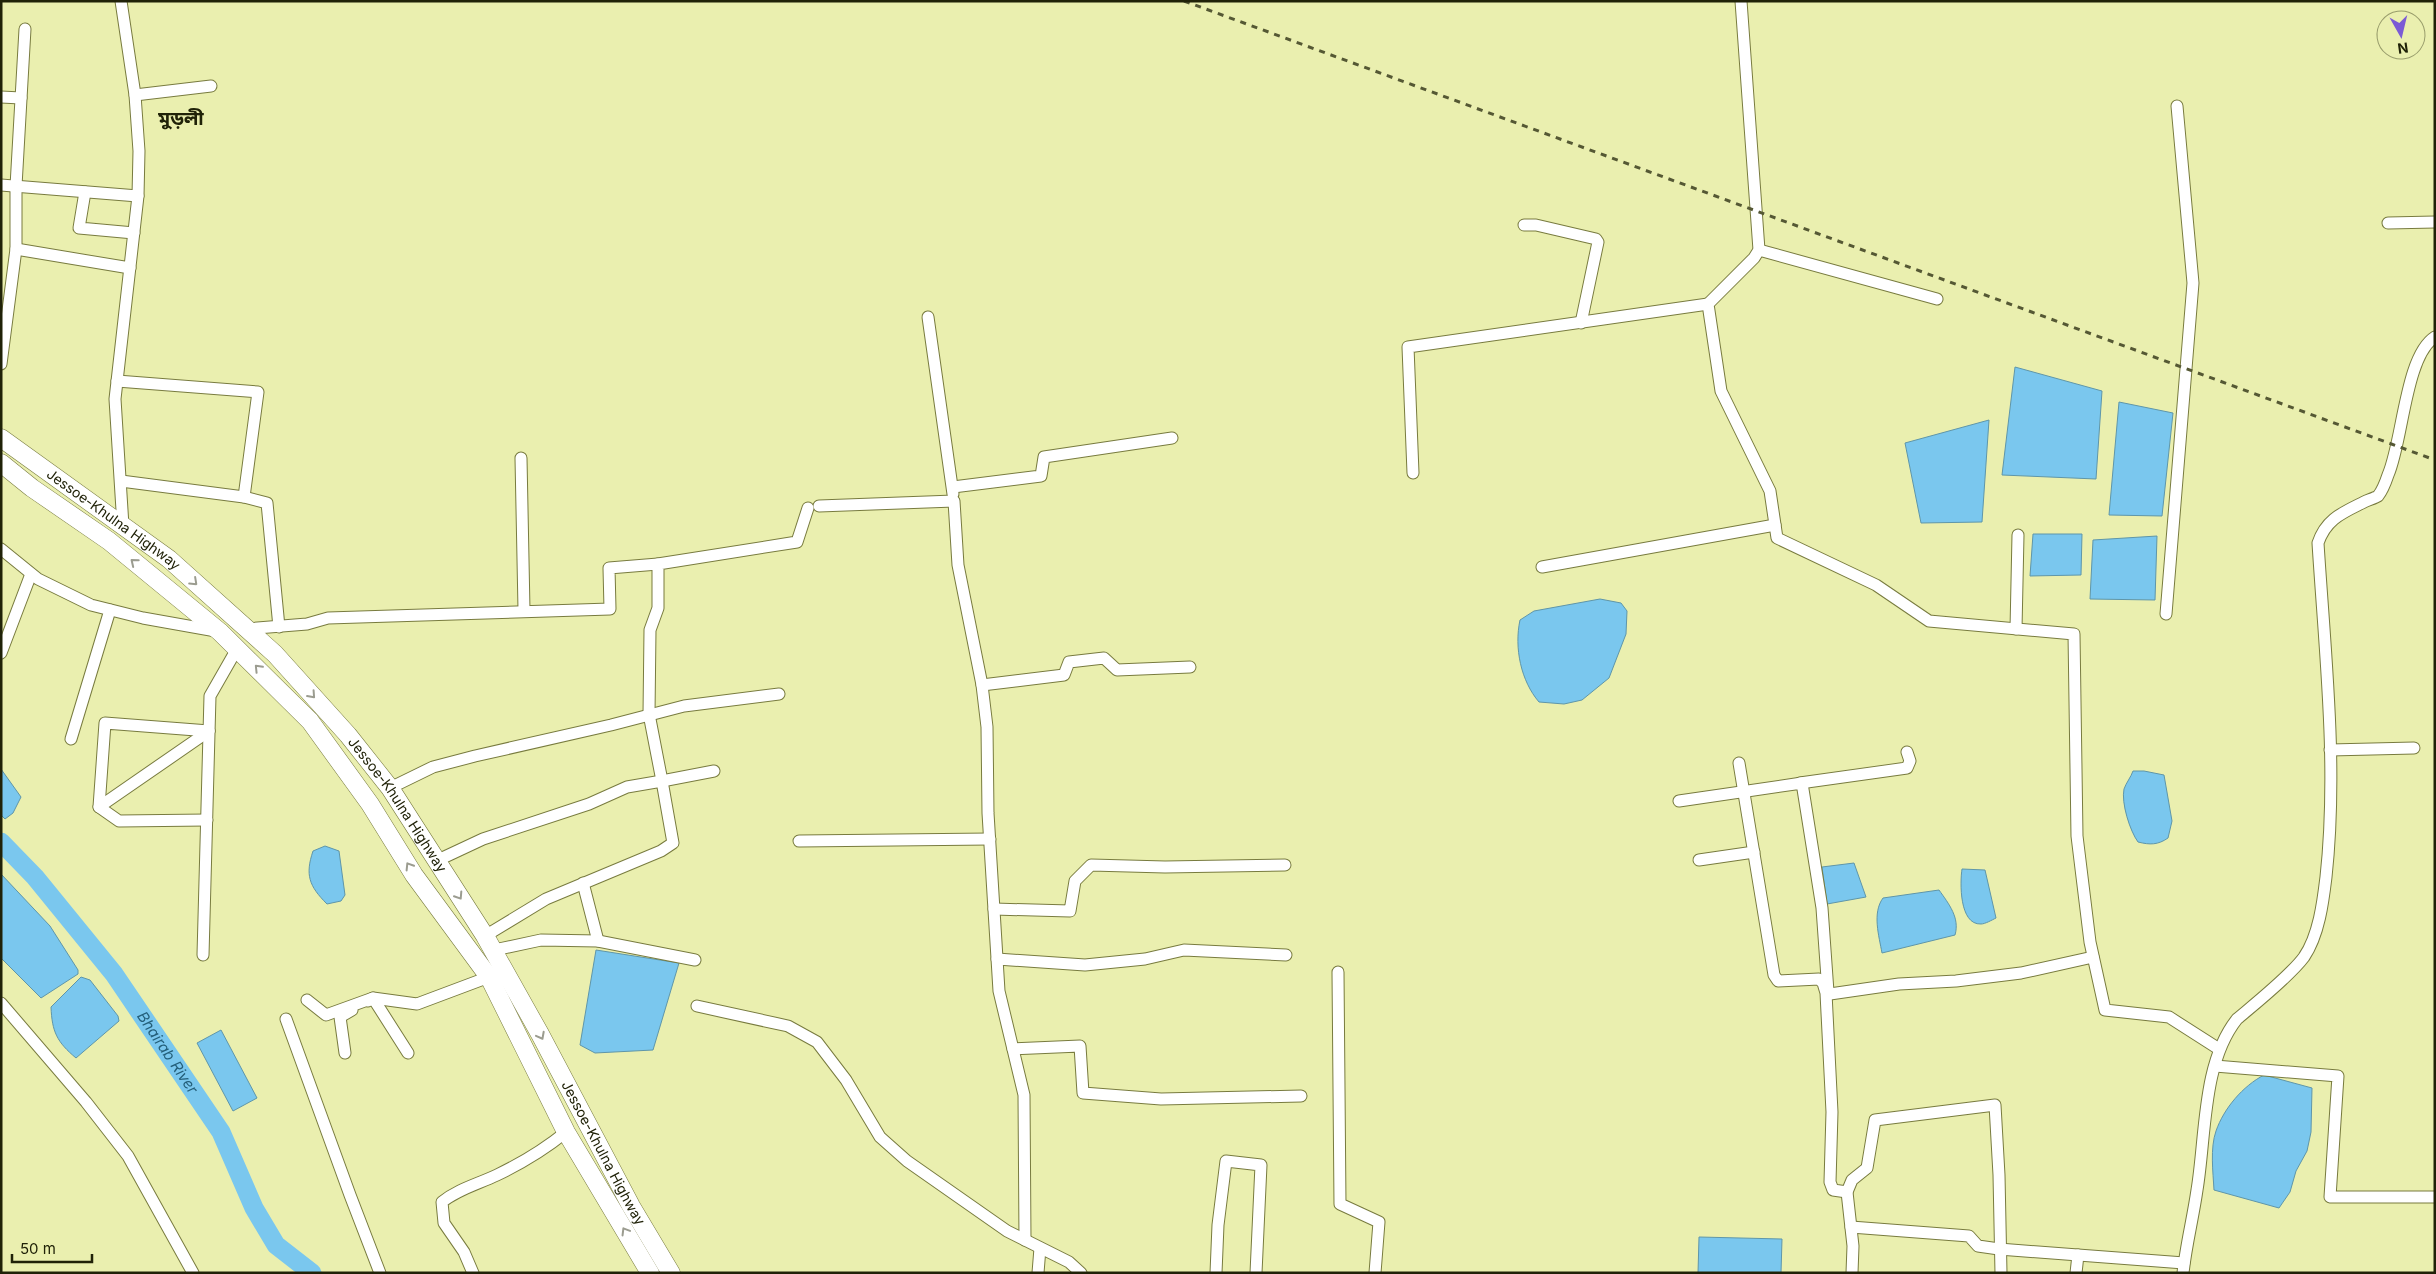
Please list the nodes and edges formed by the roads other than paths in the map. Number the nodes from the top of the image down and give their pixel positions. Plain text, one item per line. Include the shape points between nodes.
1 (121, 1) edge
2 (1742, 1) edge
3 (25, 29) dead end
4 (211, 86) dead end
5 (135, 95) junction
6 (1, 98) edge
7 (21, 98) junction
8 (2177, 106) dead end
9 (1, 185) edge
10 (16, 186) junction
11 (84, 192) junction
12 (138, 196) junction
13 (2435, 222) edge
14 (2388, 223) dead end
15 (1524, 225) dead end
16 (134, 233) junction
17 (16, 249) junction
18 (1759, 250) junction
19 (130, 268) junction
20 (1937, 299) dead end
21 (1708, 304) junction
22 (928, 317) dead end
23 (1581, 323) junction
24 (2435, 337) edge
25 (1, 364) edge
26 (117, 381) junction
27 (1, 438) edge
28 (1172, 438) dead end
29 (521, 458) dead end
30 (1, 463) edge
31 (1413, 473) dead end
32 (121, 481) junction
33 (953, 487) junction
34 (244, 497) junction
35 (954, 501) junction
36 (1775, 525) junction
37 (123, 526) junction
38 (2018, 535) dead end
39 (1, 549) edge
40 (658, 564) junction
41 (1542, 566) dead end
42 (32, 574) junction
43 (110, 610) junction
44 (524, 610) junction
45 (2166, 614) dead end
46 (279, 627) junction
47 (246, 629) junction
48 (2016, 629) junction
49 (220, 632) junction
50 (238, 647) junction
51 (1, 653) edge
52 (1190, 667) dead end
53 (982, 685) junction
54 (779, 694) dead end
55 (649, 714) junction
56 (209, 731) junction
57 (71, 739) dead end
58 (2414, 748) dead end
59 (2330, 750) junction
60 (1907, 752) dead end
61 (1739, 763) dead end
62 (714, 771) dead end
63 (662, 781) junction
64 (1800, 783) junction
65 (390, 788) junction
66 (1744, 792) junction
67 (1678, 801) dead end
68 (99, 807) junction
69 (207, 820) junction
70 (990, 839) junction
71 (799, 841) dead end
72 (1754, 852) junction
73 (1699, 860) dead end
74 (436, 861) junction
75 (1285, 865) dead end
76 (584, 883) junction
77 (994, 909) junction
78 (485, 936) junction
79 (598, 941) junction
80 (499, 949) dead end
81 (204, 955) dead end
82 (1286, 955) dead end
83 (2093, 957) junction
84 (997, 959) junction
85 (695, 960) dead end
86 (1338, 972) dead end
87 (489, 977) junction
88 (372, 998) junction
89 (307, 1000) dead end
90 (1, 1003) edge
91 (697, 1006) dead end
92 (286, 1019) dead end
93 (1013, 1049) junction
94 (2218, 1049) junction
95 (345, 1053) dead end
96 (408, 1053) dead end
97 (2215, 1066) junction
98 (1301, 1096) dead end
99 (566, 1132) junction
100 (1847, 1192) junction
101 (2435, 1197) edge
102 (1851, 1227) junction
103 (1025, 1240) junction
104 (1040, 1248) junction
105 (1999, 1249) junction
106 (2078, 1255) junction
107 (2183, 1268) edge
108 (193, 1273) edge
109 (380, 1273) edge
110 (473, 1273) edge
111 (650, 1273) edge
112 (671, 1273) edge
113 (1038, 1273) edge
114 (1081, 1273) edge
115 (1216, 1273) edge
116 (1256, 1273) edge
117 (1375, 1273) edge
118 (1852, 1273) edge
119 (2001, 1273) edge
120 (2076, 1273) edge

1 - 5 street
2 - 18 street
3 - 7 street
4 - 5 street
5 - 12 street
6 - 7 street
7 - 10 street
8 - 45 street via 2193,282
9 - 10 street
10 - 11 street
10 - 17 street
11 - 12 street
11 - 16 street via 79,228
12 - 16 street
13 - 14 street
15 - 23 street via 1596,239
16 - 19 street
17 - 19 street
17 - 25 street
18 - 20 street
18 - 21 street
19 - 26 street
21 - 23 street
21 - 36 street via 1721,391 1770,491
22 - 33 street
23 - 31 street via 1408,348
24 - 59 street via 2426,343 2412,372 2389,474 2378,496 2338,515 2322,530 2318,543
26 - 32 street via 115,398
26 - 34 street via 258,392
27 - 37 highway, Jessoe-Khulna Highway
28 - 33 street via 1044,457 1041,476
29 - 44 street
49 -> 30 highway, Jessoe-Khulna Highway via 109,541
32 - 34 street
32 - 37 street
33 - 35 street
34 - 46 street via 267,502
35 - 40 street via 814,507 797,542
35 - 53 street via 958,565
36 - 41 street
36 - 48 street via 1777,538 1876,585 1929,621
37 -> 47 highway, Jessoe-Khulna Highway via 169,559
38 - 48 street
39 - 42 street
40 - 44 street via 609,568 610,608
40 - 55 street via 658,608 650,630
42 - 43 street via 91,605
42 - 51 street
43 - 49 street
43 - 57 street
44 - 46 street via 328,618
46 - 47 street
47 -> 65 highway, Jessoe-Khulna Highway via 276,654
48 - 83 street via 2074,634 2077,836
49 - 50 highway, Jessoe-Khulna Highway
50 - 56 street via 210,696
87 -> 50 highway, Jessoe-Khulna Highway via 414,875 370,804 310,721
52 - 53 street via 1117,670 1104,658 1070,662 1064,674
53 - 70 street via 987,727
54 - 55 street via 684,706
55 - 63 street
55 - 65 street via 611,726 442,765
56 - 68 street
56 - 68 street via 105,723
56 - 69 street
58 - 59 street
59 - 94 street via 2327,864 2322,904 2313,938 2304,957 2237,1019
60 - 64 street via 1910,761 1907,768
61 - 66 street
62 - 63 street
63 - 74 street via 627,787 589,804 483,840
63 - 76 street via 673,842 661,851
64 - 66 street
64 - 83 street via 1804,786 1822,908 1830,994 2021,973
65 - 74 highway, Jessoe-Khulna Highway
66 - 67 street
66 - 72 street
68 - 69 street via 119,820
69 - 81 street
70 - 71 street
70 - 77 street
72 - 73 street
72 - 100 street via 1774,974 1778,981 1819,979 1826,993 1832,1112 1830,1182 1834,1190
74 -> 78 highway, Jessoe-Khulna Highway
75 - 77 street via 1091,865 1075,881 1070,911
76 - 78 street via 546,899
76 - 79 street
77 - 84 street
78 -> 112 highway, Jessoe-Khulna Highway via 631,1206
79 - 80 street via 541,940
79 - 85 street
82 - 84 street via 1184,950 1145,959 1085,965
83 - 94 street via 2104,1010 2169,1016
84 - 93 street via 999,991
86 - 117 street via 1340,1204 1379,1222
87 - 88 street via 417,1004
87 - 99 highway, Jessoe-Khulna Highway
88 - 89 street via 326,1015
88 - 95 street via 340,1017
88 - 96 street
90 - 108 street via 128,1156
91 - 103 street via 788,1026 817,1042 846,1080 880,1137 906,1161
92 - 109 street
93 - 98 street via 1080,1046 1083,1093 1161,1099
93 - 103 street via 1024,1095
94 - 97 street
97 - 101 street via 2338,1076 2330,1197
97 - 107 street
99 - 110 street via 542,1151 454,1192 442,1202 444,1223 464,1252
111 -> 99 highway, Jessoe-Khulna Highway
100 - 102 street
100 - 105 street via 1852,1180 1867,1168 1875,1120 1994,1105 1999,1175
102 - 105 street via 1969,1236 1978,1246
102 - 118 street
103 - 104 street
104 - 113 street
104 - 114 street via 1069,1262
105 - 106 street
105 - 119 street
106 - 107 street
106 - 120 street
115 - 116 street via 1226,1161 1261,1165

